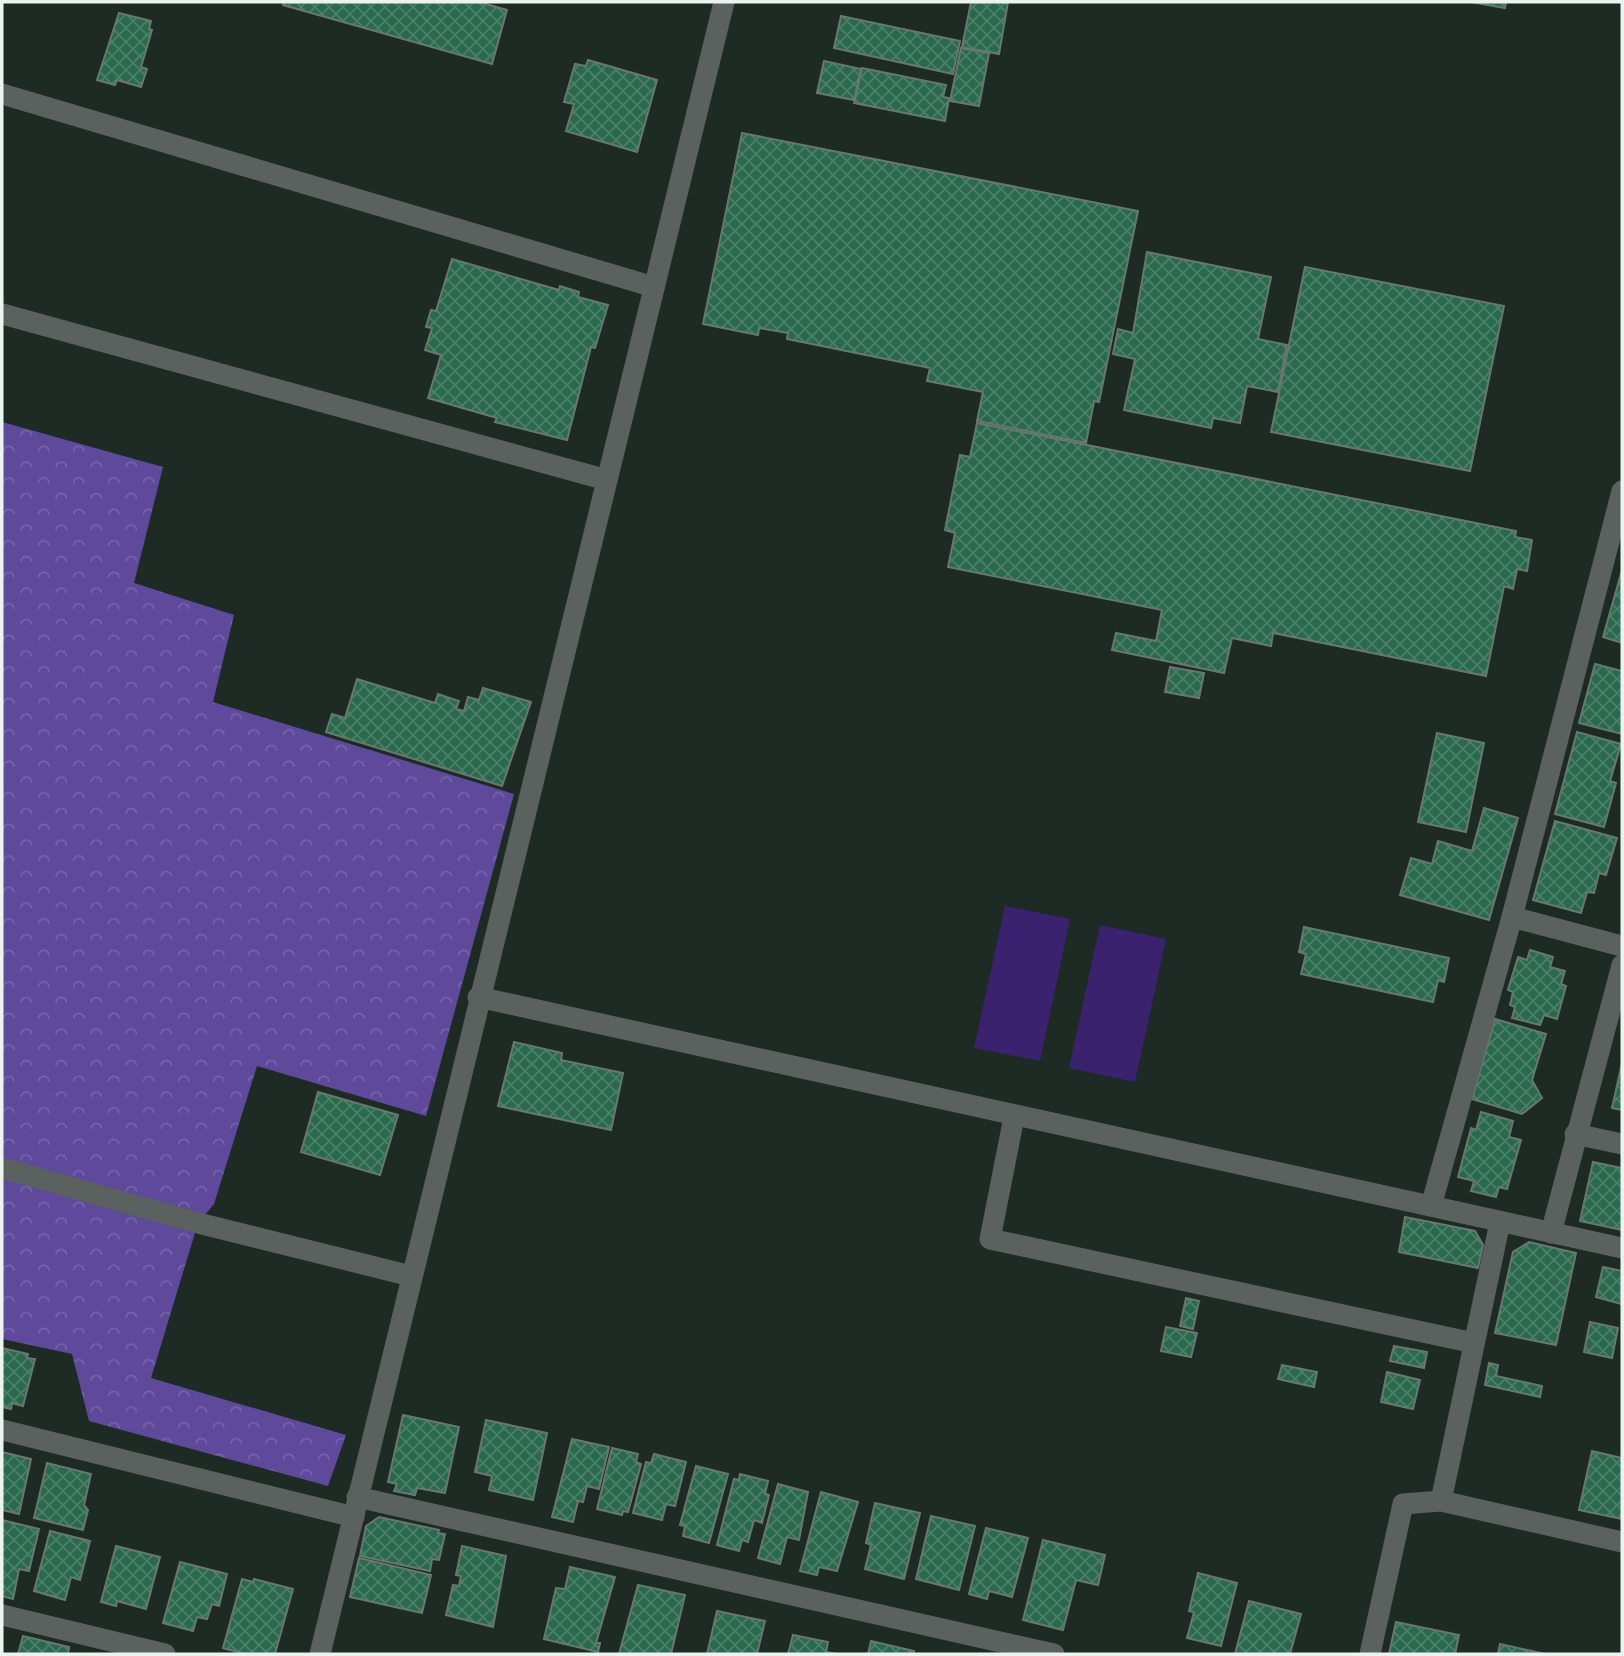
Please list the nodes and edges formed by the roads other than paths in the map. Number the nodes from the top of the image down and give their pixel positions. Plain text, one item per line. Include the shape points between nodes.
1 (724, 2) edge
2 (2, 94) edge
3 (654, 288) junction
4 (2, 314) edge
5 (607, 480) junction
6 (1622, 491) edge
7 (1512, 916) junction
8 (1622, 946) edge
9 (1622, 965) edge
10 (478, 997) junction
11 (1014, 1117) junction
12 (1575, 1134) junction
13 (1622, 1144) edge
14 (2, 1168) edge
15 (1431, 1206) junction
16 (1500, 1222) junction
17 (1551, 1233) junction
18 (1622, 1248) edge
19 (411, 1276) junction
20 (1474, 1343) junction
21 (2, 1430) edge
22 (1441, 1500) junction
23 (356, 1507) junction
24 (1622, 1542) edge
25 (2, 1615) edge
26 (165, 1654) edge
27 (320, 1654) edge
28 (1054, 1654) edge
29 (1370, 1654) edge

1 - 3 street
2 - 3 street
3 - 5 street
4 - 5 street
5 - 10 street
6 - 7 street
7 - 8 street
7 - 15 street
9 - 12 street
10 - 11 street
10 - 19 street
11 - 15 street
11 - 20 street via 989,1239
12 - 13 street
12 - 17 street
14 - 19 street
15 - 16 street
16 - 17 street
16 - 20 street
17 - 18 street
19 - 23 street
20 - 22 street
21 - 23 street
22 - 24 street
22 - 29 street via 1403,1504
23 - 27 street
23 - 28 street
25 - 26 street

